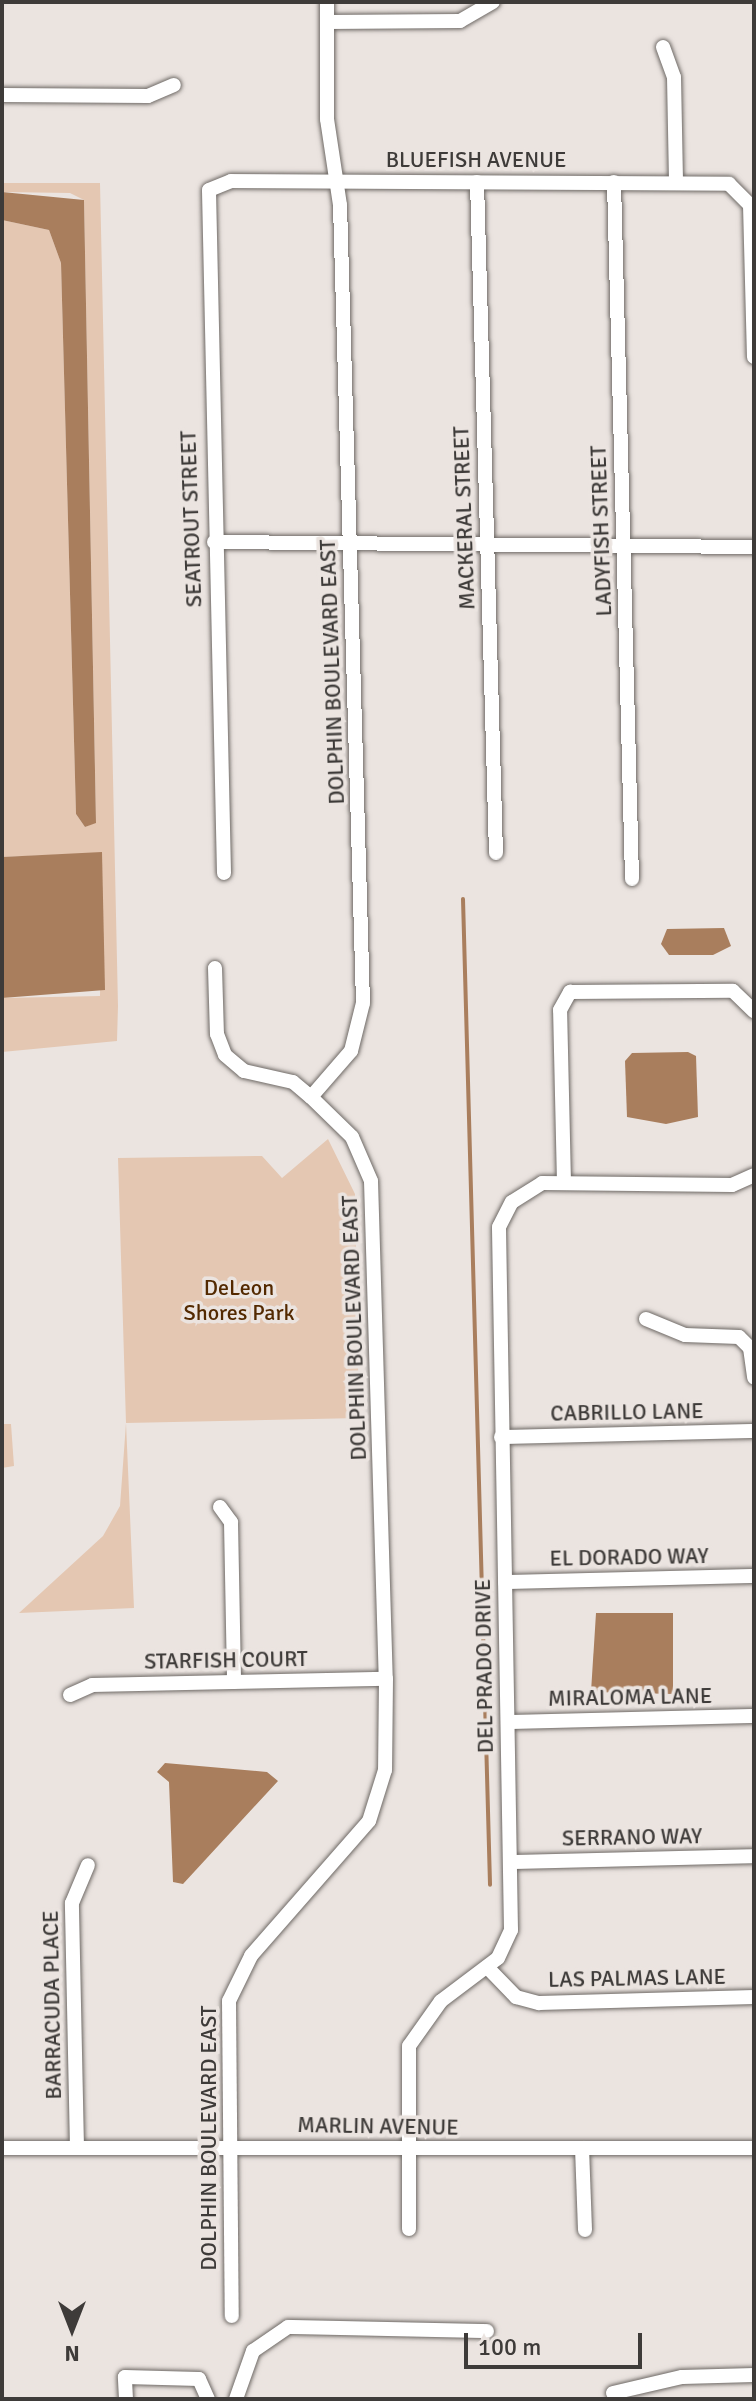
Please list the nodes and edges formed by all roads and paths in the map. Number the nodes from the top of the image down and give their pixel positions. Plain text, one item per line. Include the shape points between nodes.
1 (327, 2) edge
2 (493, 2) edge
3 (327, 22) junction
4 (663, 47) dead end
5 (174, 85) dead end
6 (2, 95) edge
7 (231, 181) joint
8 (336, 182) junction
9 (477, 182) junction
10 (614, 182) junction
11 (676, 183) junction
12 (754, 357) edge
13 (214, 542) junction
14 (350, 544) junction
15 (486, 544) junction
16 (623, 546) junction
17 (754, 547) edge
18 (496, 853) dead end
19 (224, 873) dead end
20 (632, 879) dead end
21 (215, 968) dead end
22 (754, 1011) edge
23 (311, 1097) junction
24 (754, 1175) edge
25 (564, 1183) junction
26 (646, 1319) dead end
27 (754, 1378) edge
28 (754, 1431) edge
29 (501, 1437) junction
30 (220, 1507) dead end
31 (754, 1576) edge
32 (505, 1582) junction
33 (386, 1679) junction
34 (234, 1682) junction
35 (70, 1695) dead end
36 (754, 1716) edge
37 (508, 1722) junction
38 (754, 1856) edge
39 (511, 1862) junction
40 (88, 1865) dead end
41 (487, 1967) junction
42 (754, 1997) edge
43 (2, 2148) edge
44 (77, 2148) junction
45 (229, 2148) junction
46 (582, 2148) junction
47 (754, 2148) edge
48 (408, 2149) junction
49 (409, 2229) dead end
50 (585, 2230) dead end
51 (232, 2316) dead end
52 (487, 2331) dead end
53 (754, 2375) edge
54 (613, 2393) dead end
55 (126, 2399) edge
56 (208, 2399) edge
57 (236, 2399) edge

1 - 3 street, DOLPHIN BOULEVARD EAST
2 - 3 street via 460,21
3 - 8 street, DOLPHIN BOULEVARD EAST
4 - 11 street via 674,77
5 - 6 street via 148,96
7 - 8 street, BLUEFISH AVENUE
7 - 13 street, SEATROUT STREET via 209,190 204,207
8 - 9 street, BLUEFISH AVENUE
8 - 14 street, DOLPHIN BOULEVARD EAST
9 - 10 street, BLUEFISH AVENUE
9 - 15 street, MACKERAL STREET
10 - 11 street, BLUEFISH AVENUE
10 - 16 street, LADYFISH STREET
11 - 12 street, BLUEFISH AVENUE via 739,188 750,205
13 - 14 street
13 - 19 street, SEATROUT STREET
14 - 15 street
14 - 23 street, DOLPHIN BOULEVARD EAST via 362,1018 351,1051
15 - 16 street
15 - 18 street, MACKERAL STREET
16 - 17 street
16 - 20 street, LADYFISH STREET
21 - 23 street via 217,1034 225,1055 244,1071 281,1077
22 - 25 street via 733,991 570,992 560,1010
23 - 33 street, DOLPHIN BOULEVARD EAST via 352,1137 371,1181
24 - 25 street, DEL PRADO DRIVE via 732,1185
25 - 29 street, DEL PRADO DRIVE via 522,1192 499,1227
26 - 27 street via 685,1335 739,1337 750,1348
28 - 29 street, CABRILLO LANE
29 - 32 street, DEL PRADO DRIVE
30 - 34 street via 231,1522
31 - 32 street, EL DORADO WAY
32 - 37 street, DEL PRADO DRIVE
33 - 34 street, STARFISH COURT
33 - 45 street, DOLPHIN BOULEVARD EAST via 385,1770 369,1821 348,1854 251,1956 232,1990
34 - 35 street, STARFISH COURT via 92,1685
36 - 37 street, MIRALOMA LANE
37 - 39 street, DEL PRADO DRIVE
38 - 39 street, SERRANO WAY
39 - 41 street, DEL PRADO DRIVE via 511,1930
40 - 44 street, BARRACUDA PLACE via 72,1903
41 - 42 street, LAS PALMAS LANE via 516,1997 539,2003
41 - 48 street, DEL PRADO DRIVE via 441,2001 409,2046
43 - 44 street, MARLIN AVENUE
44 - 45 street, MARLIN AVENUE
45 - 48 street, MARLIN AVENUE
45 - 51 street, DOLPHIN BOULEVARD EAST
46 - 47 street, MARLIN AVENUE
46 - 48 street, MARLIN AVENUE
46 - 50 street
48 - 49 street, DEL PRADO DRIVE
52 - 57 street via 288,2327 253,2351
53 - 54 street via 682,2377
55 - 56 street via 125,2377 199,2379

